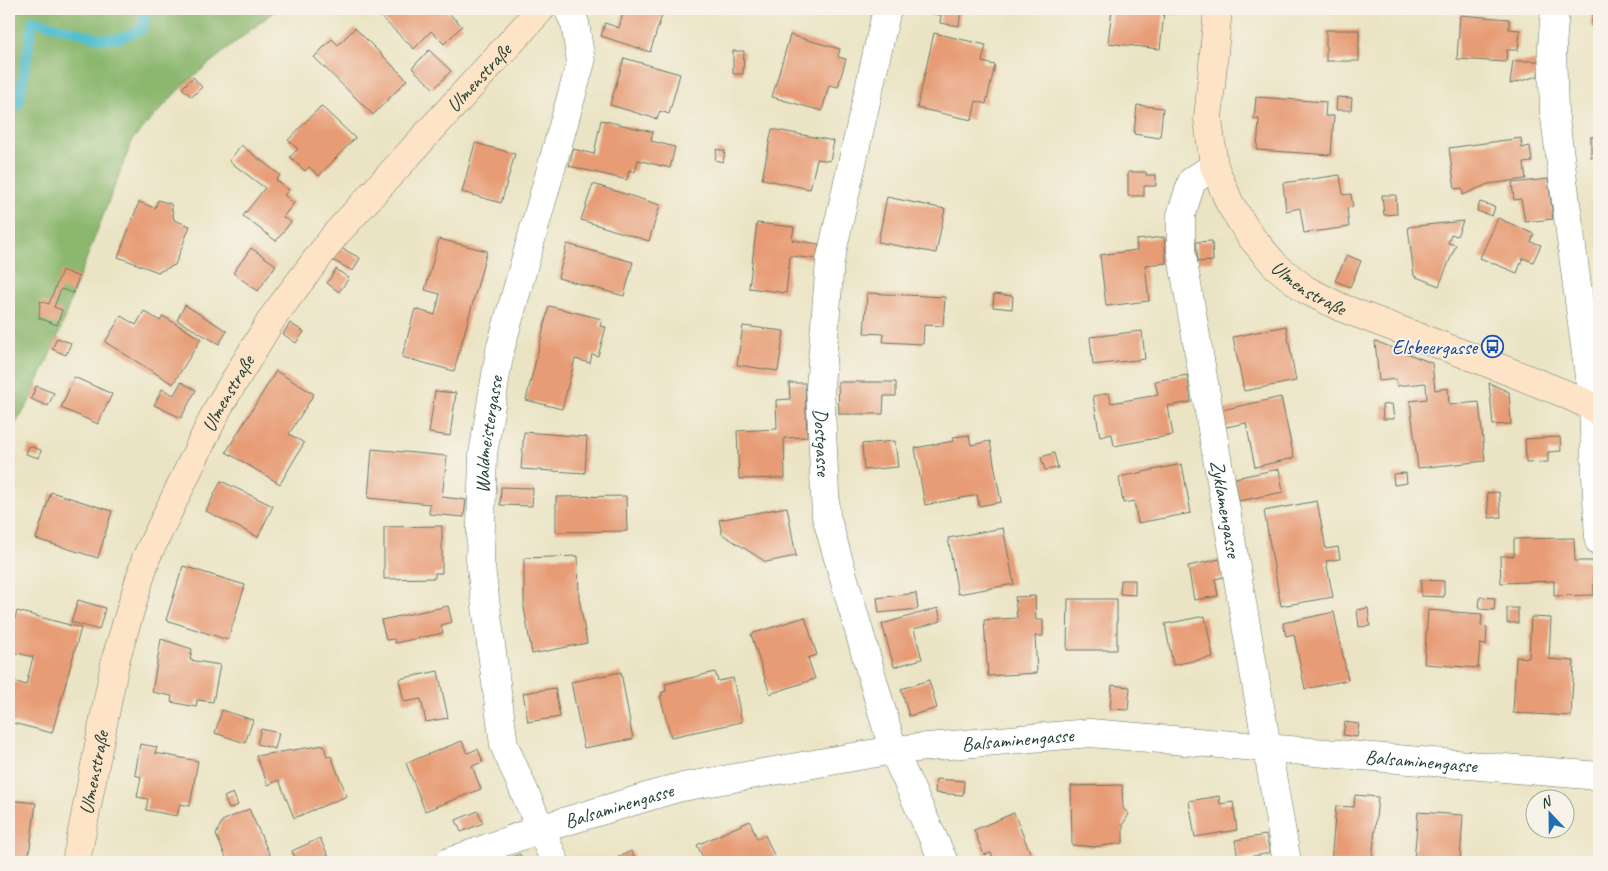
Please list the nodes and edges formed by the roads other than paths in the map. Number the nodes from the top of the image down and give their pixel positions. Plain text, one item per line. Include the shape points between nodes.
1 (541, 9) edge
2 (568, 9) edge
3 (887, 9) edge
4 (1218, 9) edge
5 (1555, 9) edge
6 (1214, 166) junction
7 (1596, 409) edge
8 (1599, 541) edge
9 (1266, 747) junction
10 (893, 750) junction
11 (1599, 776) edge
12 (540, 828) junction
13 (76, 862) edge
14 (449, 862) edge
15 (555, 862) edge
16 (944, 862) edge
17 (1287, 862) edge

1 - 13 street, Ulmenstraße via 335,235 273,317 218,408 146,558 116,658
2 - 12 street, Waldmeistergasse via 575,23 581,62 500,350 483,454 480,560 504,745
3 - 10 street, Dostgasse via 830,261 820,386 826,516
4 - 6 street, Ulmenstraße via 1208,119
5 - 7 street via 1552,47 1554,111
6 - 7 street, Ulmenstraße via 1230,204 1251,237 1276,266 1306,290 1342,308 1504,369
6 - 9 street, Zyklamengasse via 1192,181 1181,215 1181,250
7 - 8 street
9 - 10 street, Balsaminengasse via 1090,733
9 - 11 street, Balsaminengasse
9 - 17 street, Zyklamengasse
10 - 12 street, Balsaminengasse via 676,788
10 - 16 street, Dostgasse
12 - 14 street, Balsaminengasse
12 - 15 street, Waldmeistergasse

